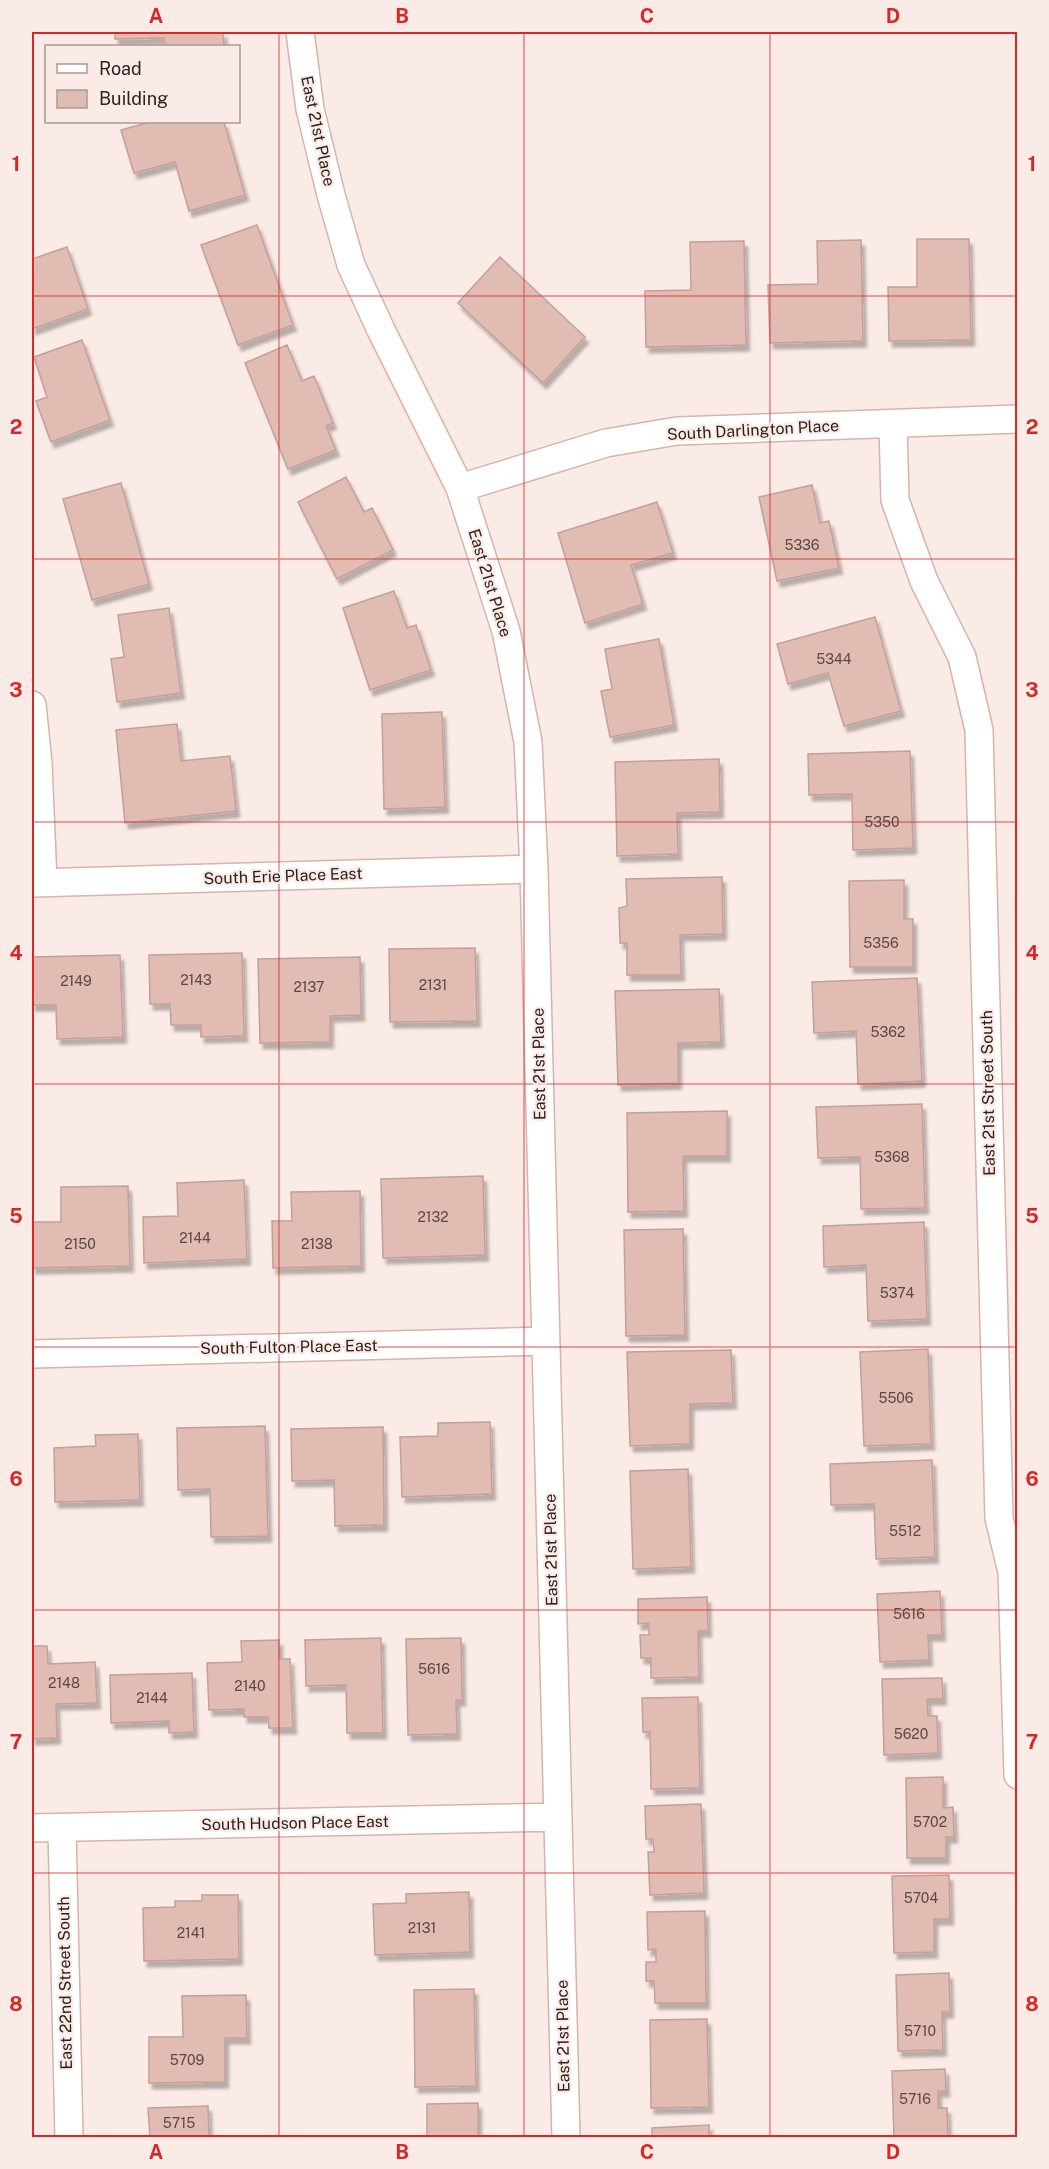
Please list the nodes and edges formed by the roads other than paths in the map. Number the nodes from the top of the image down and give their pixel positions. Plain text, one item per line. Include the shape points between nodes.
1 (300, 32) edge
2 (1017, 419) edge
3 (894, 424) junction
4 (460, 488) junction
5 (32, 705) edge
6 (534, 869) junction
7 (37, 882) edge
8 (546, 1341) junction
9 (32, 1354) edge
10 (1017, 1775) edge
11 (558, 1817) junction
12 (32, 1828) edge
13 (62, 1828) junction
14 (69, 2138) edge
15 (566, 2138) edge

1 - 4 street, East 21st Place via 310,109 351,265
2 - 3 street, South Darlington Place
3 - 4 street, South Darlington Place via 677,431 606,443
3 - 10 street, East 21st Street South via 895,500 924,581 962,657 979,730 999,1518 1012,1572
4 - 6 street, East 21st Place via 506,631 528,742
5 - 7 street via 38,763
6 - 7 street, South Erie Place East
6 - 8 street, East 21st Place
8 - 9 street, South Fulton Place East
8 - 11 street, East 21st Place
11 - 13 street, South Hudson Place East
11 - 15 street, East 21st Place
12 - 13 street, South Hudson Place East
13 - 14 street, East 22nd Street South

